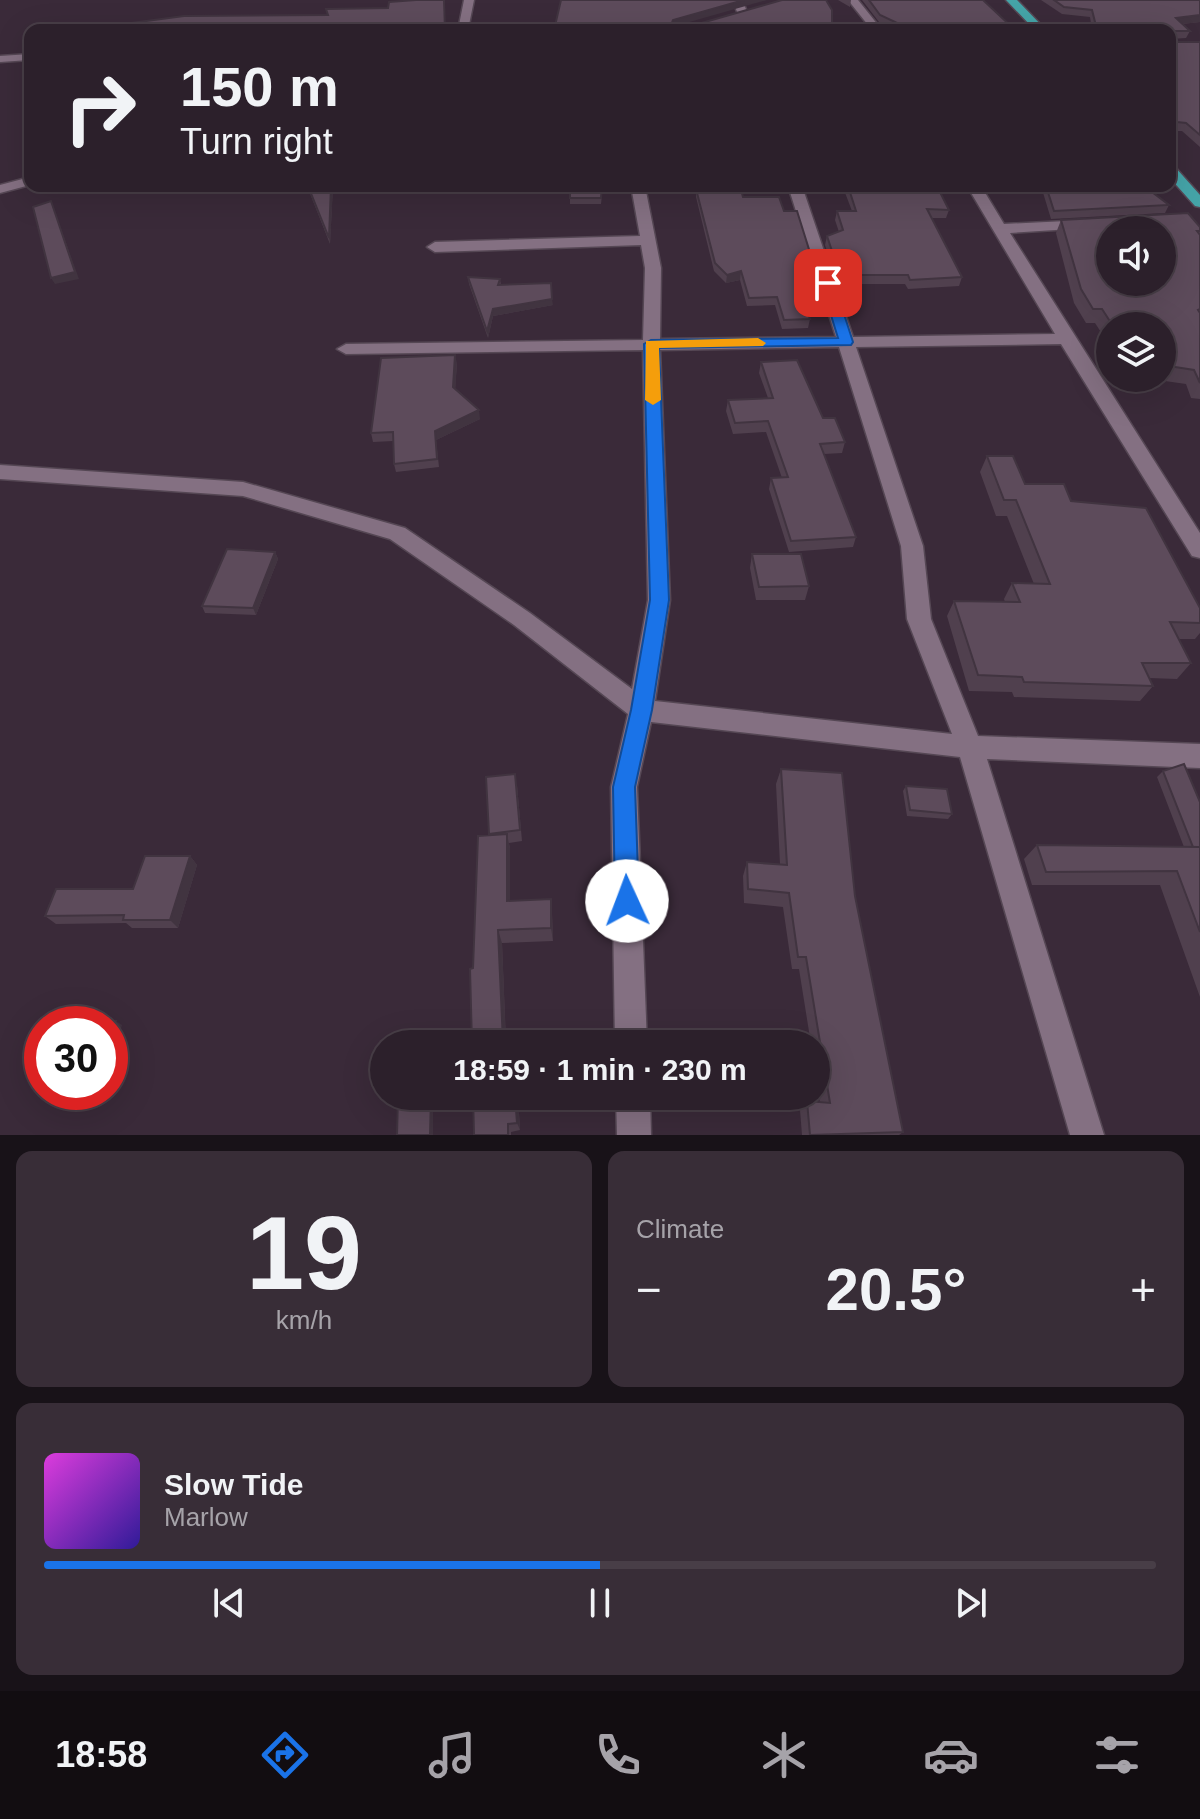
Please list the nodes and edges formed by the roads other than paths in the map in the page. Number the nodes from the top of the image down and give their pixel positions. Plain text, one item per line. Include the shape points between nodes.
1 (469, 0) edge
2 (737, 0) edge
3 (853, 0) edge
4 (1011, 0) edge
5 (759, 8) edge
6 (743, 12) junction
7 (730, 16) edge
8 (464, 24) edge
9 (748, 24) edge
10 (872, 24) edge
11 (1035, 24) edge
12 (24, 57) edge
13 (0, 59) edge
14 (1176, 177) edge
15 (24, 183) edge
16 (0, 189) edge
17 (639, 192) edge
18 (797, 192) edge
19 (978, 192) edge
20 (1200, 203) edge
21 (1096, 224) edge
22 (1001, 229) junction
23 (648, 240) junction
24 (435, 247) dead end
25 (1066, 339) junction
26 (846, 342) junction
27 (651, 344) junction
28 (346, 349) dead end
29 (0, 472) edge
30 (1200, 550) edge
31 (641, 710) junction
32 (970, 747) junction
33 (1200, 756) edge
34 (631, 1030) edge
35 (633, 1110) edge
36 (634, 1135) edge
37 (1087, 1135) edge

1 - 8 street
2 - 6 street
3 - 10 street
4 - 11 highway
5 - 6 street
6 - 7 street
6 - 9 street
12 - 13 street
14 - 20 highway
15 - 16 street
17 - 23 street
18 - 26 street
19 - 22 street
21 - 22 street
22 - 25 street
23 - 24 street
23 - 27 street via 653,268
25 - 26 street
25 - 30 street
26 - 27 street
26 - 32 street via 912,546 919,619
27 - 28 street
27 - 31 street via 659,600
29 - 31 street via 243,489 397,533
31 - 32 street
31 - 34 street via 624,787
32 - 33 street
32 - 37 street
35 - 36 street

